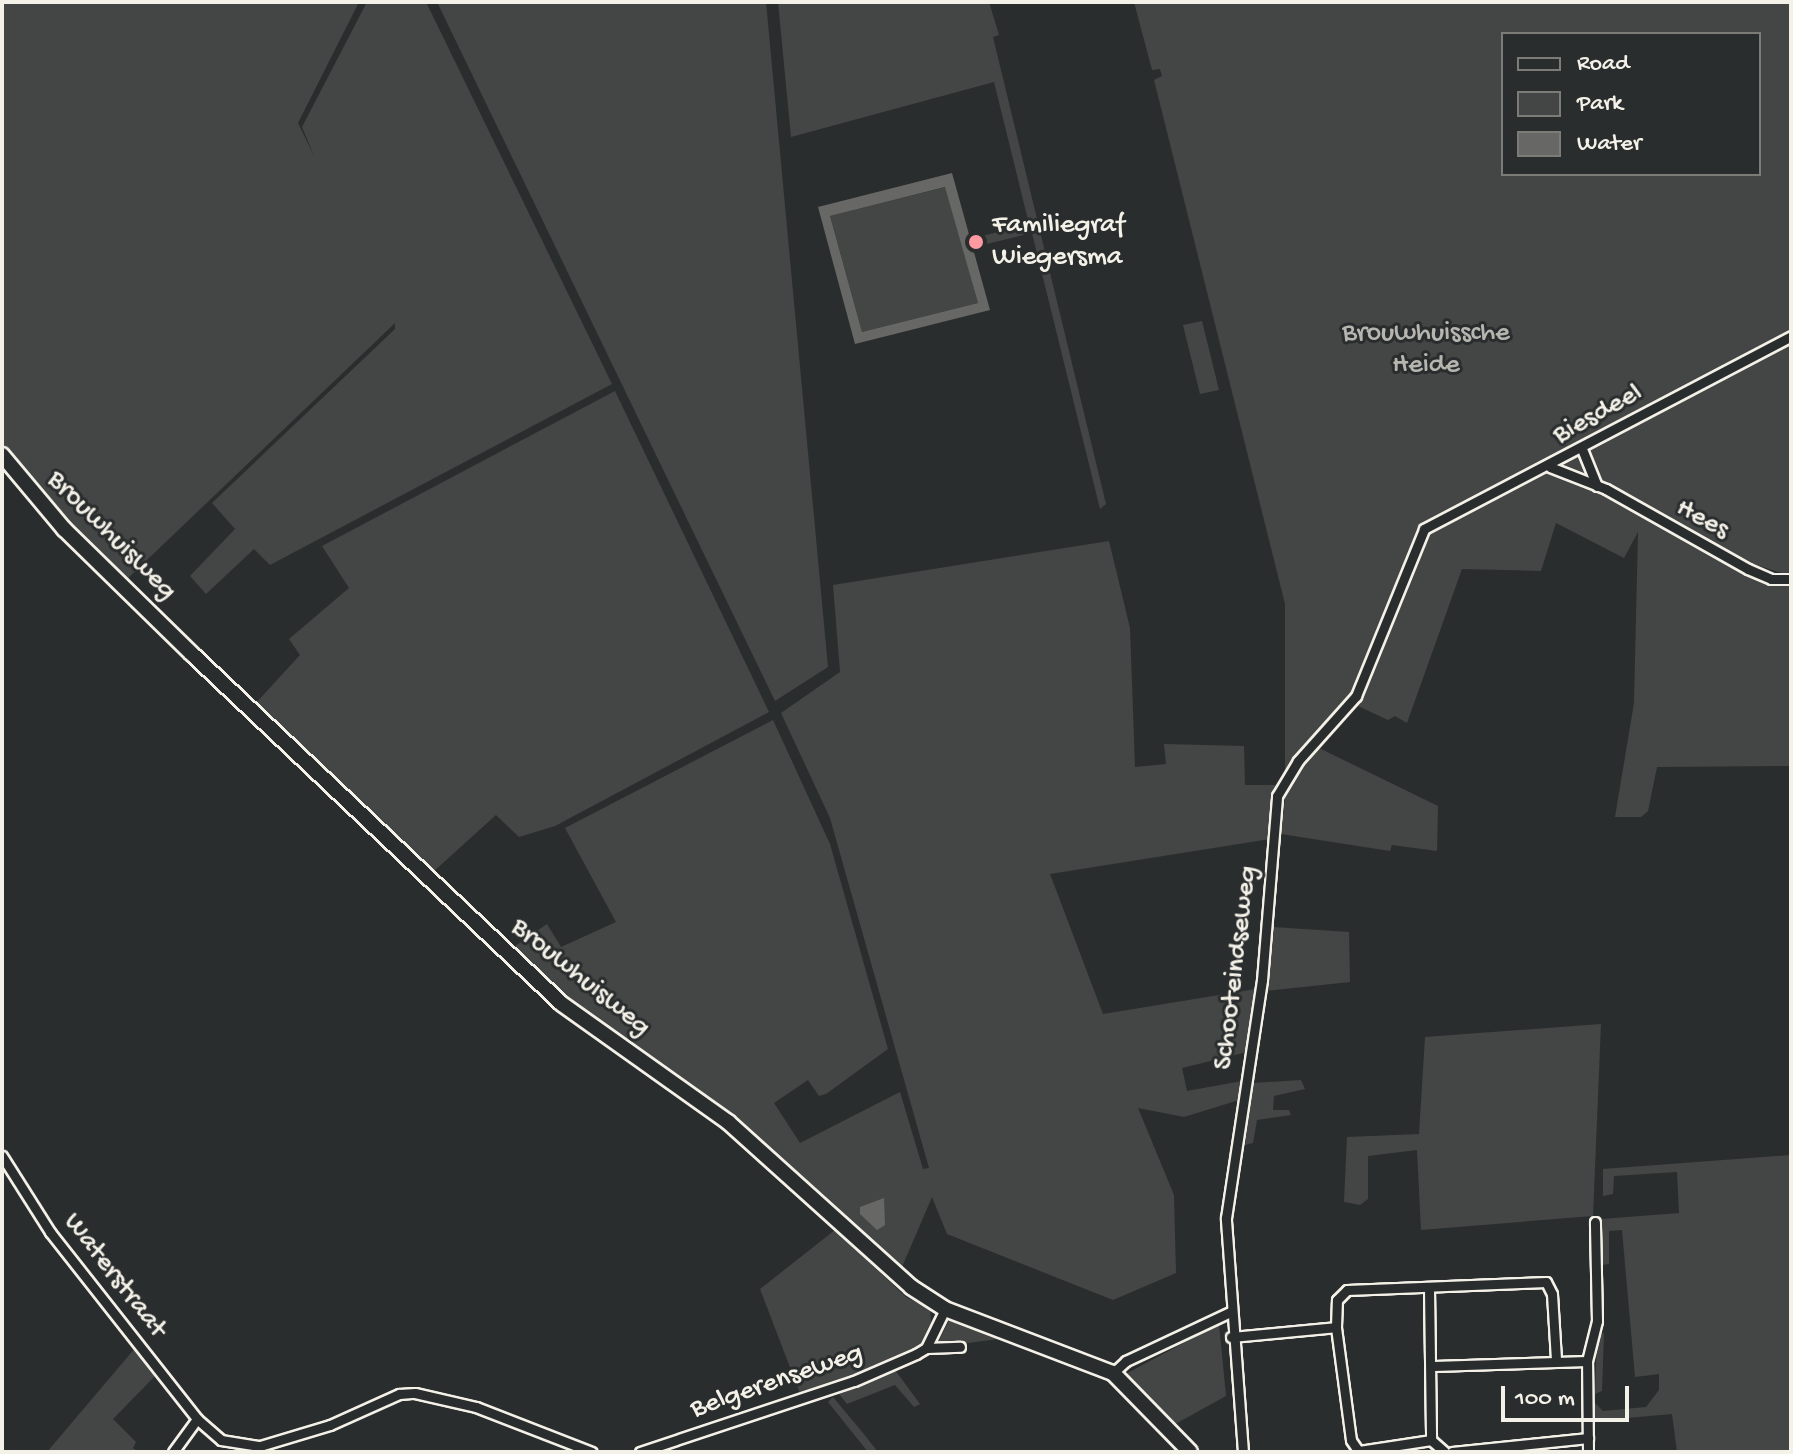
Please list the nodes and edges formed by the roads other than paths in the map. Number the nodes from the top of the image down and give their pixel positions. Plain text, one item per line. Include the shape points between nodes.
1 (1791, 336) edge
2 (1582, 449) junction
3 (2, 455) edge
4 (1550, 467) junction
5 (1597, 486) junction
6 (1424, 529) joint
7 (1791, 579) edge
8 (2, 1156) edge
9 (1595, 1222) dead end
10 (1429, 1289) junction
11 (945, 1309) junction
12 (1230, 1312) junction
13 (1336, 1327) junction
14 (1231, 1337) junction
15 (960, 1347) dead end
16 (926, 1348) junction
17 (1556, 1360) junction
18 (1587, 1361) junction
19 (1434, 1366) junction
20 (1113, 1373) junction
21 (197, 1419) junction
22 (1588, 1438) junction
23 (1431, 1440) junction
24 (173, 1452) edge
25 (592, 1452) edge
26 (640, 1452) edge
27 (1190, 1452) edge
28 (1243, 1452) edge
29 (1359, 1452) edge
30 (1445, 1452) edge
31 (1452, 1452) edge
32 (1588, 1452) edge

1 - 2 street, Biesdeel
2 - 4 street, Biesdeel
2 - 5 street
3 - 11 street, Brouwhuisweg via 74,539 507,956 562,1004 728,1122 891,1272
4 - 5 street, Hees
4 - 6 street, Biesdeel
5 - 7 street, Hees via 1748,569 1771,579
6 - 12 street, Schooteindseweg via 1356,696 1298,761 1277,796 1262,980 1226,1218
8 - 21 street, Waterstraat via 50,1232
9 - 18 street via 1597,1321
10 - 13 street via 1419,1284 1340,1294
10 - 17 street via 1546,1282 1552,1294
10 - 19 street
11 - 16 street
11 - 20 street, Brouwhuisweg
12 - 14 street, Schooteindseweg
12 - 20 street via 1126,1361
13 - 14 street
13 - 29 street via 1351,1440
14 - 28 street, Schooteindseweg
15 - 16 street, Belgerenseweg
16 - 26 street, Belgerenseweg via 854,1381
17 - 18 street
17 - 19 street
18 - 22 street
19 - 23 street
20 - 27 street, Brouwhuisweg
21 - 24 street
21 - 25 street via 221,1440 260,1446 330,1425 399,1394 424,1394 476,1407
22 - 31 street
22 - 32 street
23 - 29 street
23 - 30 street

